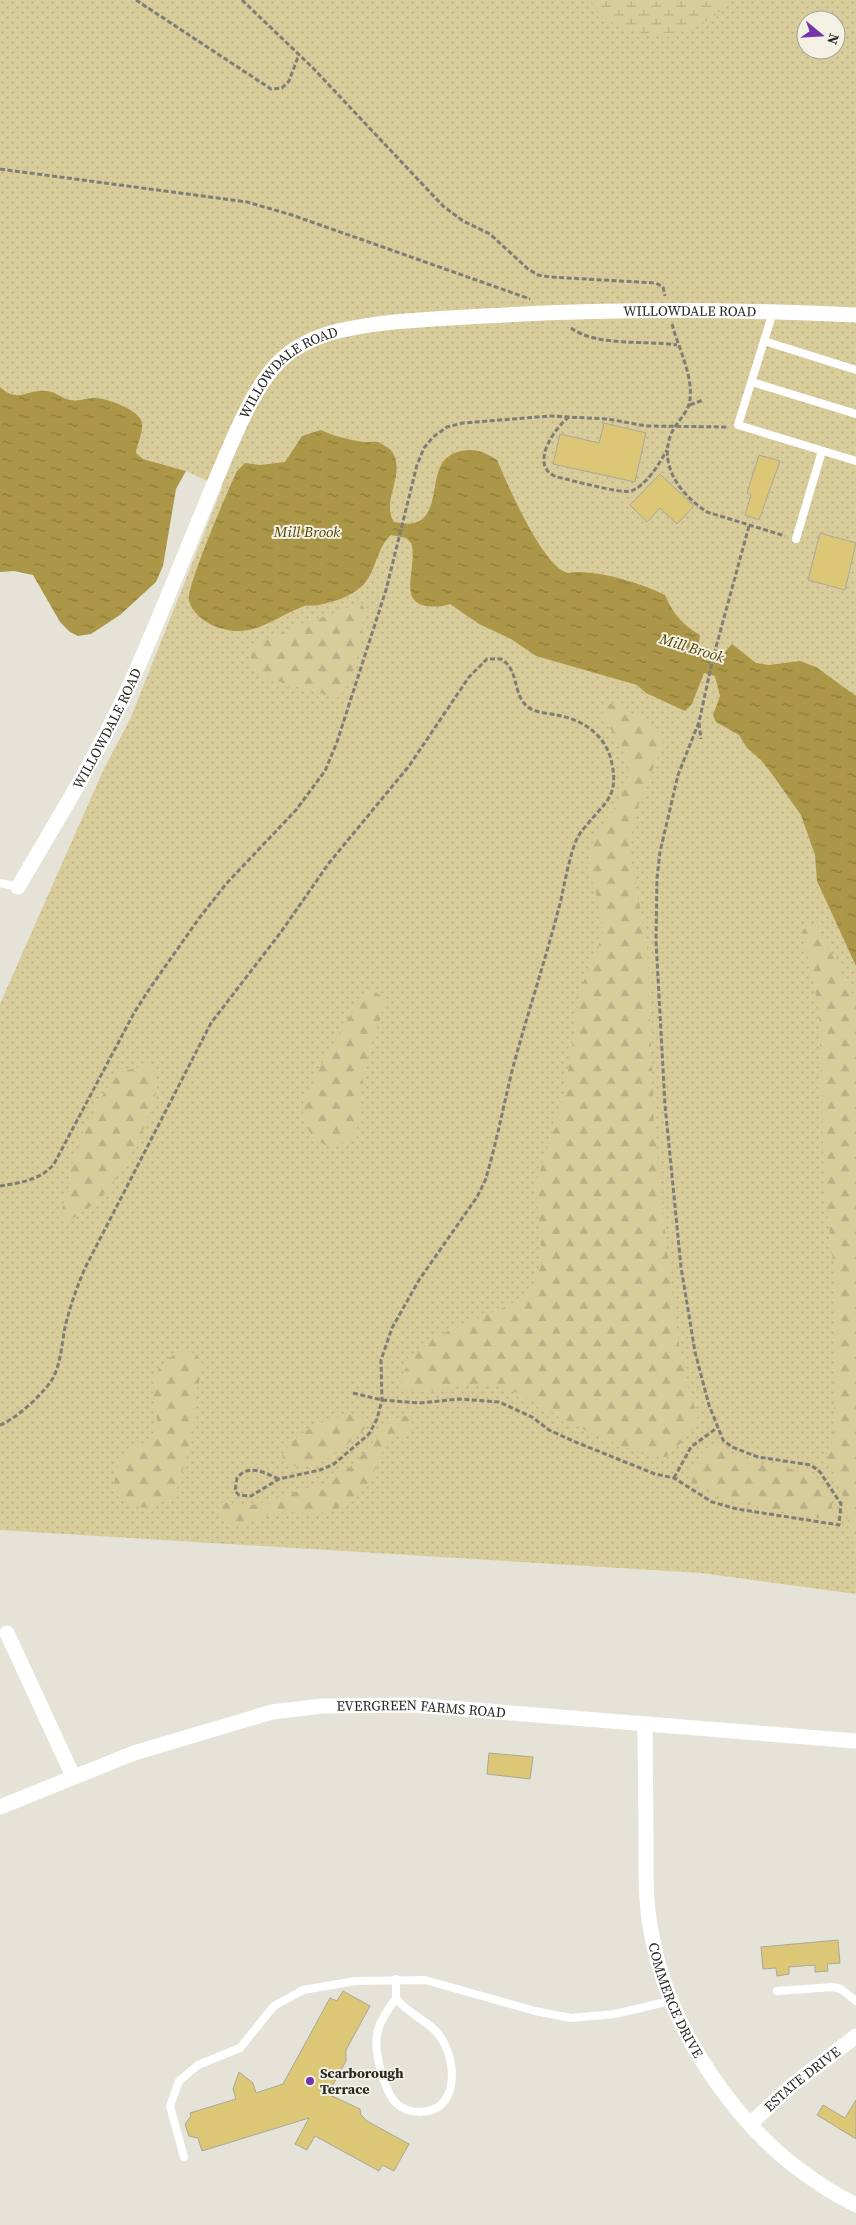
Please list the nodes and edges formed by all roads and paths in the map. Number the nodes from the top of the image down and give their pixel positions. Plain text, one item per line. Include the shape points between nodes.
1 (136, 0) edge
2 (242, 0) edge
3 (299, 54) junction
4 (0, 169) edge
5 (669, 312) junction
6 (773, 312) junction
7 (554, 313) junction
8 (856, 315) edge
9 (764, 341) junction
10 (677, 345) junction
11 (856, 370) edge
12 (752, 382) junction
13 (703, 400) dead end
14 (689, 406) junction
15 (856, 414) edge
16 (570, 416) junction
17 (738, 425) junction
18 (675, 426) junction
19 (667, 450) junction
20 (822, 451) junction
21 (856, 461) edge
22 (749, 526) junction
23 (796, 539) joint
24 (699, 722) junction
25 (701, 739) dead end
26 (0, 884) edge
27 (18, 887) joint
28 (0, 1186) edge
29 (353, 1394) dead end
30 (382, 1400) junction
31 (0, 1425) edge
32 (718, 1427) junction
33 (674, 1478) junction
34 (279, 1479) junction
35 (7, 1633) dead end
36 (645, 1724) junction
37 (856, 1741) edge
38 (73, 1776) junction
39 (0, 1807) edge
40 (396, 1979) junction
41 (777, 1991) dead end
42 (396, 1998) junction
43 (670, 2001) junction
44 (856, 2001) edge
45 (856, 2036) edge
46 (750, 2124) junction
47 (184, 2157) dead end
48 (856, 2205) edge

1 - 3 path via 271,89 282,88 289,81
2 - 3 path
3 - 5 path via 443,206 463,221 490,234 528,269 550,277 656,283 663,287
4 - 7 path via 258,204 515,292
5 - 6 street, WILLOWDALE ROAD
5 - 7 street, WILLOWDALE ROAD
5 - 10 path
6 - 8 street, WILLOWDALE ROAD
6 - 9 lane
7 - 10 path via 590,339
7 - 27 street, WILLOWDALE ROAD via 388,323 340,331 305,344 278,363 258,391 234,438 126,692 78,785
9 - 11 lane
9 - 12 lane
10 - 14 path via 690,382
12 - 15 lane
12 - 17 lane
13 - 14 path
14 - 18 path
16 - 18 path via 646,426
16 - 19 path via 556,428 546,449 545,466 550,474 557,477 627,492 648,477
16 - 28 path via 480,420 455,425 429,441 420,457 375,627 338,742 320,779 296,810 226,884 150,988 54,1164 37,1177
17 - 18 path via 725,428
17 - 20 lane
18 - 19 path
19 - 22 path via 668,466 676,482 698,507
20 - 21 lane
20 - 23 lane
22 - 23 path
22 - 24 path
24 - 25 path
24 - 32 path via 678,775 660,852 656,951 664,1106 682,1267 695,1352 708,1405
26 - 27 lane
29 - 30 path
30 - 31 path via 381,1360 392,1328 419,1280 477,1198 485,1181 570,860 580,834 607,804 613,788 612,761 600,738 577,720 527,707 518,693 510,667 496,658 482,662 469,677 409,766 329,863 211,1023 85,1268 73,1298 52,1381 7,1423
30 - 33 path via 498,1402 573,1441 655,1474
30 - 34 path via 370,1434 340,1460 320,1470
32 - 33 path via 691,1447
32 - 33 path via 723,1440 743,1452 816,1468 840,1504 839,1525 720,1504 700,1496
34 - 34 path via 258,1470 247,1470 237,1478 235,1491 239,1496 251,1496
35 - 38 street
36 - 37 street, EVERGREEN FARMS ROAD
36 - 38 street, EVERGREEN FARMS ROAD via 413,1705 322,1706 272,1712 231,1722
36 - 43 street, COMMERCE DRIVE via 646,1891 651,1935
38 - 39 street, EVERGREEN FARMS ROAD
40 - 42 lane
40 - 43 lane via 438,1982 535,2011 571,2018 615,2014
40 - 47 lane via 333,1983 291,1995 274,2006 240,2048 206,2061 185,2075 175,2088 170,2106
41 - 44 lane via 833,1987 842,1989
42 - 42 lane via 380,2021 375,2037 384,2082 401,2107 416,2112 430,2110 440,2105 451,2088 454,2079 451,2061 443,2041 433,2028 408,2011
43 - 46 street, COMMERCE DRIVE via 697,2053
45 - 46 street, ESTATE DRIVE via 791,2086
46 - 48 street, COMMERCE DRIVE via 816,2182

